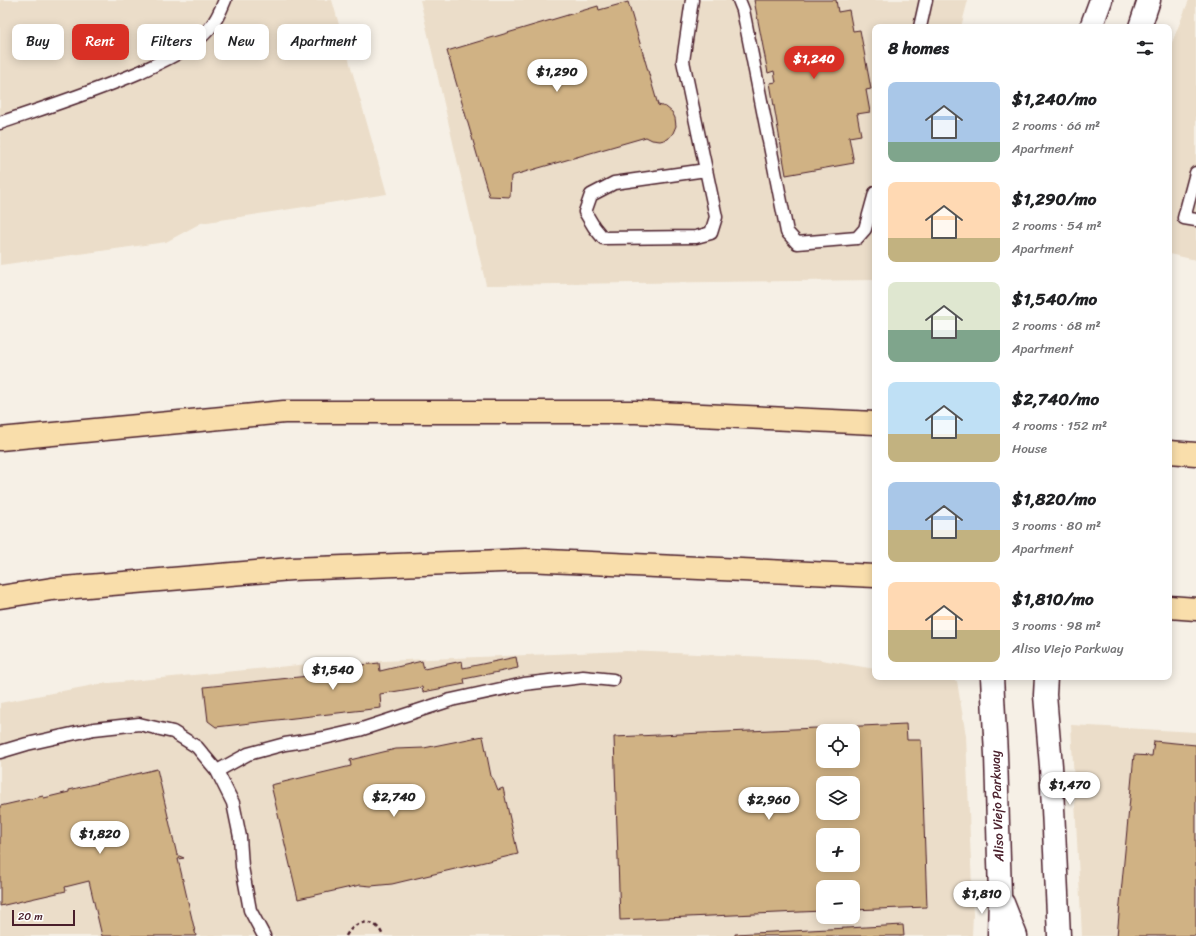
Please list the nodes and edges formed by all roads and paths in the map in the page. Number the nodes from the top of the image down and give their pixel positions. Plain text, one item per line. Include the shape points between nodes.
1 (225, 0) edge
2 (692, 0) edge
3 (739, 0) edge
4 (926, 0) edge
5 (1101, 0) edge
6 (1149, 0) edge
7 (921, 24) edge
8 (1092, 24) edge
9 (1141, 24) edge
10 (0, 124) edge
11 (706, 170) junction
12 (1196, 172) edge
13 (872, 205) edge
14 (1196, 220) edge
15 (872, 423) edge
16 (0, 439) edge
17 (1172, 452) edge
18 (1196, 454) edge
19 (872, 576) edge
20 (0, 597) edge
21 (1172, 606) edge
22 (1196, 610) edge
23 (613, 680) dead end
24 (992, 680) edge
25 (1046, 680) edge
26 (0, 752) edge
27 (217, 771) junction
28 (1000, 894) junction
29 (264, 936) edge
30 (346, 936) edge
31 (383, 936) edge
32 (998, 936) edge
33 (1016, 936) edge
34 (1059, 936) edge

1 - 10 lane via 209,29 190,45 164,61 105,87
2 - 11 lane via 683,61
3 - 13 lane via 787,232 797,243 856,238 866,229
4 - 7 lane
5 - 8 main road
6 - 9 main road
11 - 11 lane via 716,217 711,233 696,238 603,238 585,212 591,195 614,183
12 - 14 lane via 1184,218
15 - 16 highway via 636,412 284,412
17 - 18 highway
19 - 20 highway via 526,560 291,569 52,589
21 - 22 highway
23 - 27 lane via 583,677 524,684 451,700 359,730 248,754
24 - 28 main road, Aliso Viejo Parkway
25 - 34 main road
26 - 27 lane via 94,729 139,724 173,732 197,748
27 - 29 lane via 233,803 250,910
28 - 32 main road, Aliso Viejo Parkway
28 - 33 main road
30 - 31 path via 354,925 367,922 379,928

